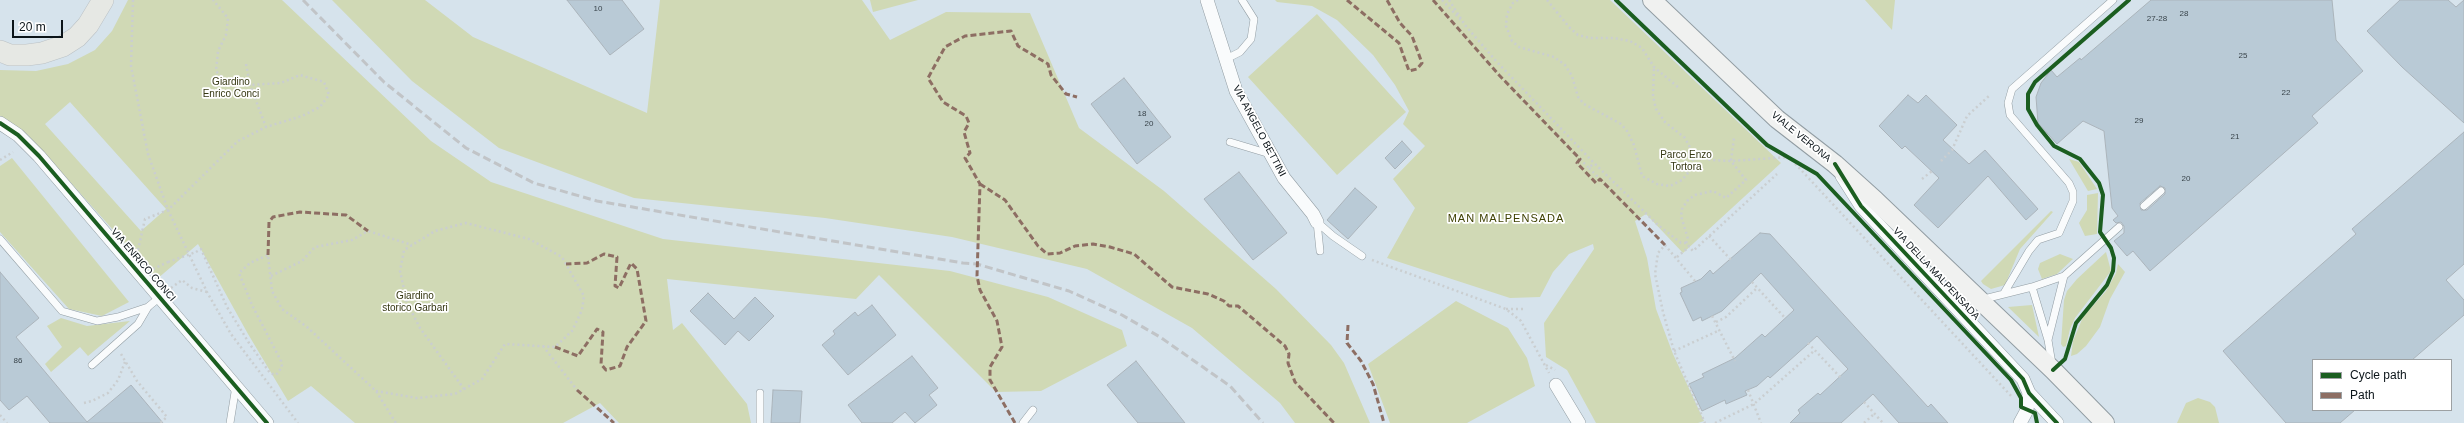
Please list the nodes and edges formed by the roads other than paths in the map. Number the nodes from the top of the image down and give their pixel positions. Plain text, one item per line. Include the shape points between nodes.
1 (103, 0) edge
2 (1207, 0) edge
3 (1242, 0) edge
4 (1652, 0) edge
5 (2113, 0) edge
6 (0, 52) edge
7 (1226, 59) junction
8 (0, 124) edge
9 (1230, 142) dead end
10 (1270, 154) junction
11 (1834, 164) junction
12 (2161, 192) dead end
13 (2144, 206) dead end
14 (1317, 222) junction
15 (2120, 227) dead end
16 (0, 238) edge
17 (1320, 251) dead end
18 (1362, 256) road end
19 (2064, 276) junction
20 (2032, 287) junction
21 (2004, 293) junction
22 (160, 297) junction
23 (1980, 300) junction
24 (148, 307) junction
25 (2048, 340) junction
26 (92, 365) dead end
27 (2053, 370) junction
28 (1556, 385) road end
29 (236, 386) junction
30 (760, 393) dead end
31 (2029, 393) junction
32 (1033, 410) dead end
33 (230, 423) edge
34 (267, 423) edge
35 (760, 423) edge
36 (1023, 423) edge
37 (1578, 423) edge
38 (2020, 423) edge
39 (2057, 423) edge
40 (2105, 423) edge

1 - 6 main road via 88,25 77,37 63,46 27,55
2 - 7 street, VIA ANGELO BETTINI
3 - 7 lane via 1254,19 1251,39 1240,52
4 - 11 main road, VIALE VERONA via 1777,119
5 - 21 lane via 2012,89 2008,103 2010,115 2069,183 2073,197 2059,233 2038,240
7 - 10 street, VIA ANGELO BETTINI via 1236,91
8 - 22 street, VIA ENRICO CONCI via 27,143
9 - 10 lane
10 - 14 street, VIA ANGELO BETTINI via 1284,178
11 - 23 main road, VIALE VERONA
11 - 31 street, VIA DELLA MALPENSADA via 1861,206 2023,379
12 - 13 lane
14 - 17 lane
14 - 18 lane, VIA ANGELO BETTINI
15 - 19 lane
16 - 24 lane via 62,311 96,321
19 - 20 lane
19 - 25 lane
20 - 21 lane
20 - 25 lane
21 - 23 lane
22 - 24 lane
22 - 29 street, VIA ENRICO CONCI
23 - 27 main road, VIALE VERONA
24 - 26 lane via 138,324
25 - 27 lane
27 - 40 main road, VIALE VERONA
28 - 37 street
29 - 33 lane
29 - 34 street, VIA ENRICO CONCI
30 - 35 lane
31 - 38 street via 2027,410
31 - 39 street, VIA DELLA MALPENSADA
32 - 36 lane

